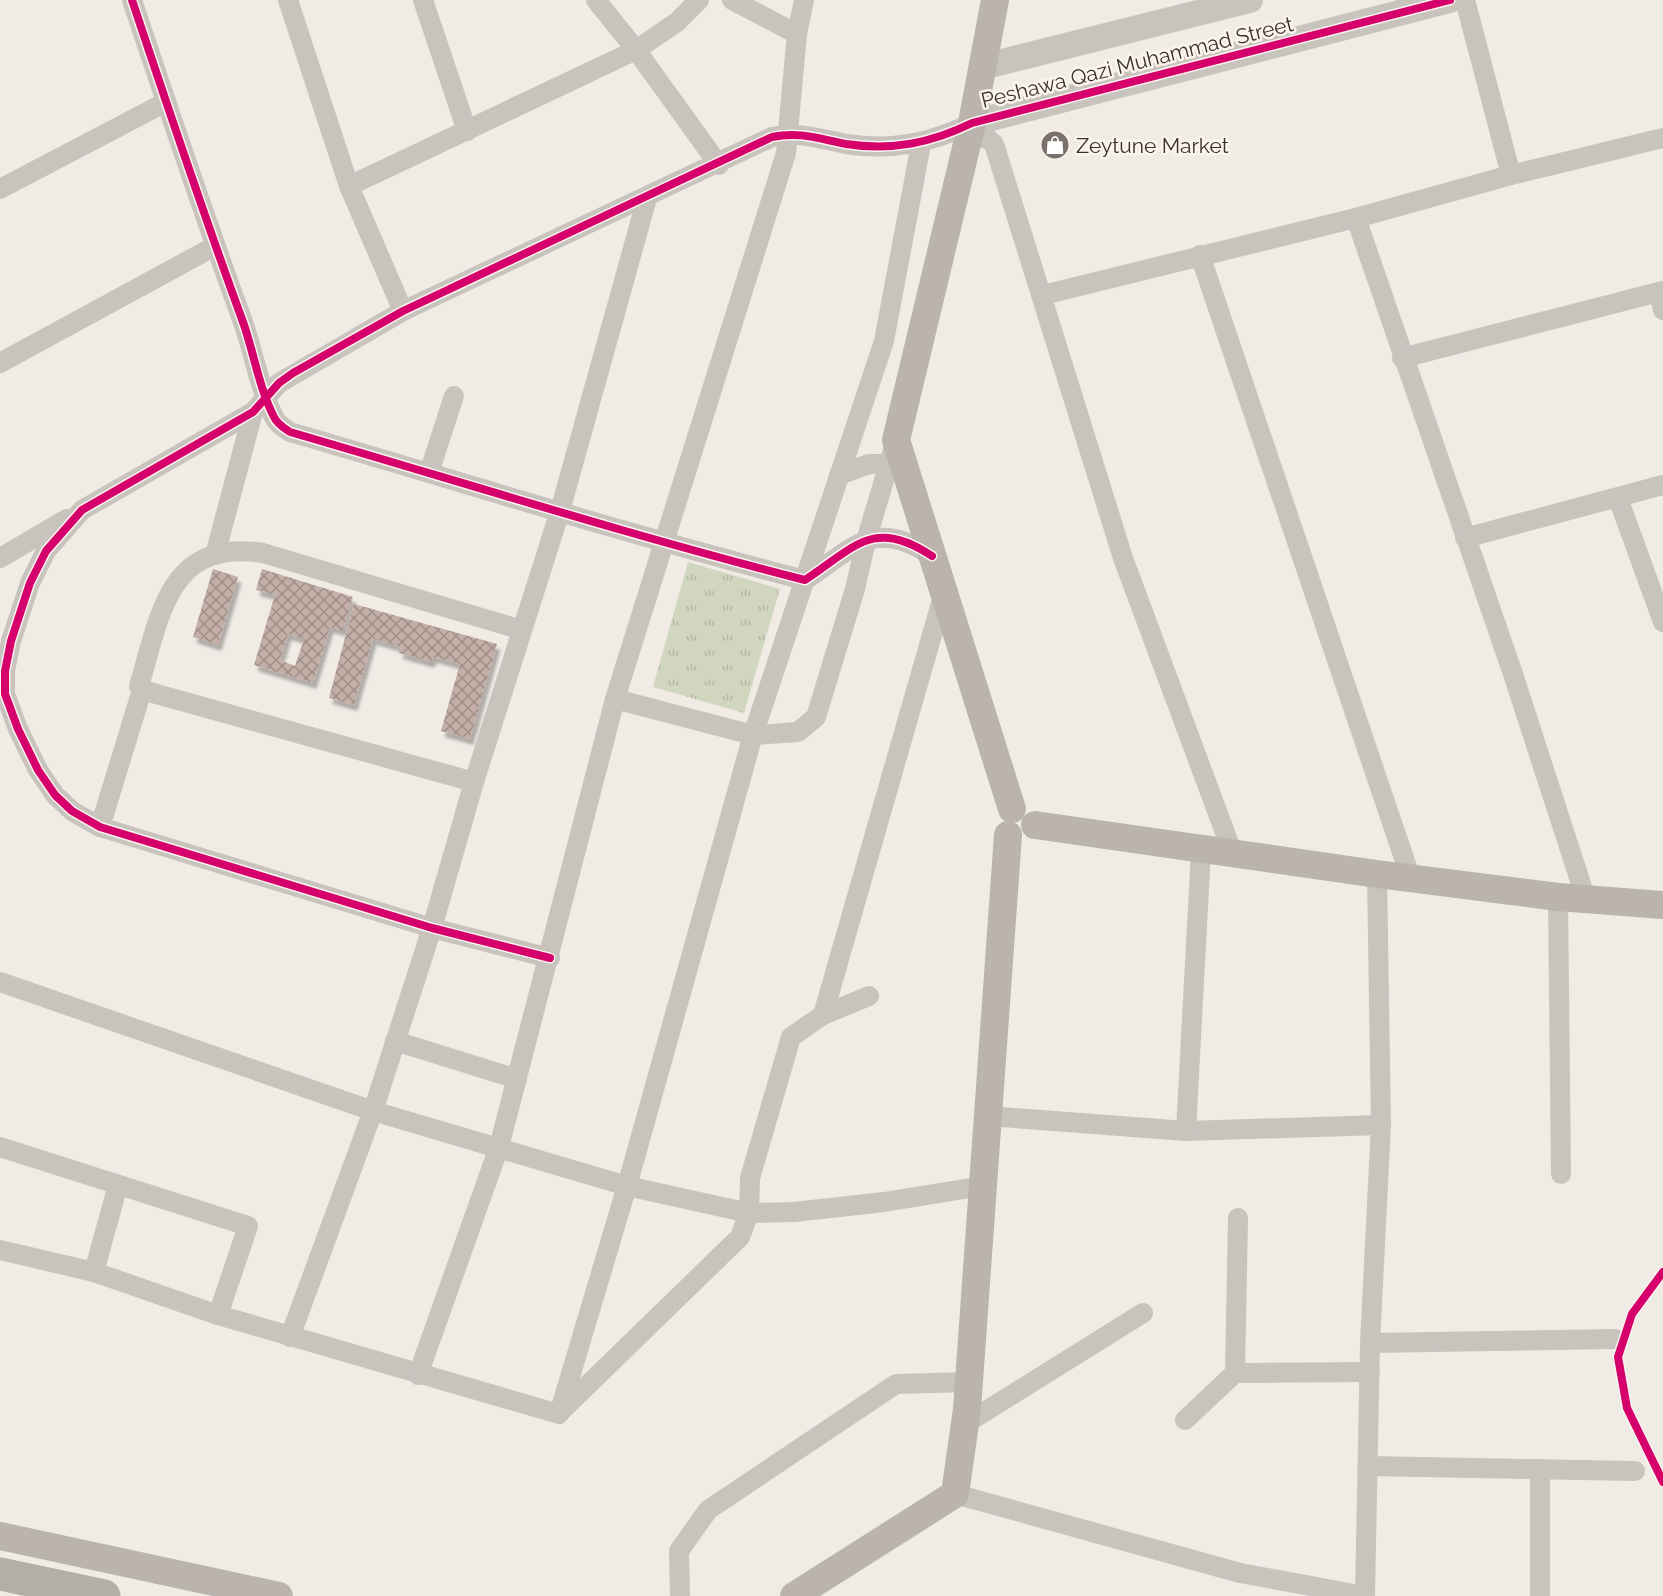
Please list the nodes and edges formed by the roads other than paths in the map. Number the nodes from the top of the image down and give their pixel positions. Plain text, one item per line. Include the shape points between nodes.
1 (132, 0) edge
2 (148, 0) edge
3 (288, 0) edge
4 (423, 0) edge
5 (596, 0) edge
6 (699, 0) edge
7 (732, 0) edge
8 (804, 0) edge
9 (995, 0) edge
10 (1250, 0) edge
11 (1450, 0) edge
12 (1465, 0) edge
13 (139, 22) junction
14 (797, 34) junction
15 (636, 50) junction
16 (982, 67) junction
17 (166, 102) junction
18 (971, 129) junction
19 (467, 131) junction
20 (788, 134) junction
21 (1663, 138) edge
22 (921, 144) junction
23 (719, 165) junction
24 (1511, 175) junction
25 (2, 182) edge
26 (349, 186) junction
27 (646, 198) junction
28 (1356, 218) junction
29 (215, 246) junction
30 (1200, 255) junction
31 (1043, 295) junction
32 (1662, 298) edge
33 (403, 311) junction
34 (1402, 358) junction
35 (0, 363) edge
36 (454, 396) dead end
37 (259, 404) junction
38 (892, 452) junction
39 (429, 473) junction
40 (839, 475) junction
41 (1663, 485) edge
42 (1618, 498) junction
43 (82, 510) junction
44 (560, 511) junction
45 (1465, 538) junction
46 (866, 541) junction
47 (665, 544) junction
48 (215, 555) junction
49 (932, 555) junction
50 (0, 558) edge
51 (805, 580) junction
52 (944, 593) junction
53 (1663, 622) edge
54 (522, 630) junction
55 (142, 690) junction
56 (3, 695) edge
57 (615, 699) junction
58 (753, 735) junction
59 (474, 782) junction
60 (1010, 822) junction
61 (100, 827) junction
62 (1201, 851) junction
63 (1233, 854) junction
64 (1377, 874) junction
65 (1410, 876) junction
66 (1558, 897) junction
67 (1586, 899) junction
68 (1663, 905) edge
69 (432, 928) junction
70 (550, 958) junction
71 (0, 982) edge
72 (869, 996) dead end
73 (824, 1014) junction
74 (395, 1041) junction
75 (517, 1079) junction
76 (373, 1111) junction
77 (988, 1116) junction
78 (1381, 1125) junction
79 (1186, 1131) junction
80 (499, 1147) junction
81 (0, 1148) edge
82 (1561, 1174) dead end
83 (118, 1185) junction
84 (627, 1186) junction
85 (983, 1186) junction
86 (749, 1213) junction
87 (1238, 1218) dead end
88 (0, 1250) edge
89 (94, 1272) junction
90 (1143, 1313) dead end
91 (218, 1315) junction
92 (290, 1337) junction
93 (1615, 1339) dead end
94 (1370, 1343) junction
95 (1370, 1372) junction
96 (1235, 1373) junction
97 (418, 1375) junction
98 (969, 1382) junction
99 (559, 1414) junction
100 (1185, 1420) dead end
101 (965, 1424) junction
102 (1368, 1466) junction
103 (1540, 1469) junction
104 (1635, 1471) dead end
105 (955, 1494) junction
106 (0, 1536) edge
107 (0, 1574) edge
108 (104, 1596) edge
109 (279, 1596) edge
110 (680, 1596) edge
111 (794, 1596) edge
112 (1365, 1596) edge
113 (1540, 1596) edge

1 - 13 street
2 - 13 street
3 - 26 street
4 - 19 street
5 - 15 street
6 - 15 street via 677,22
7 - 14 street
8 - 14 street
9 - 16 main road
10 - 16 street, Peshawa Qazi Muhammad Street
11 - 18 street, Peshawa Qazi Muhammad Street
12 - 24 street
13 - 17 street
14 - 20 street
15 - 19 street
15 - 23 street
16 - 18 main road
17 - 25 street
17 - 29 street
18 - 22 street
18 - 31 street via 994,144
18 - 38 main road
19 - 26 street
20 - 22 street via 884,148
20 - 23 street via 772,137
20 - 47 street via 786,153
21 - 24 street
22 - 40 street via 884,340
23 - 27 street
24 - 28 street
26 - 33 street
27 - 33 street
27 - 44 street
28 - 30 street
28 - 34 street
29 - 35 street
29 - 37 street via 254,353
30 - 31 street
30 - 65 street
31 - 63 street via 1123,558
32 - 34 street
33 - 37 street via 293,374
34 - 45 street
36 - 39 street
37 - 39 street via 290,432
37 - 43 street
37 - 48 street
38 - 40 street
38 - 46 street
38 - 49 main road
39 - 44 street
40 - 51 street
41 - 42 street
42 - 45 street
42 - 53 street
43 - 50 street
43 - 56 street via 46,551 30,583 9,651
44 - 47 street
44 - 54 street
45 - 67 street
46 - 49 street via 879,536 898,537
46 - 51 street
46 - 58 street via 816,717 798,732
47 - 51 street
47 - 57 street
48 - 54 street via 238,550 263,553
48 - 55 street via 182,573 171,587 139,686
49 - 52 main road
51 - 58 street
52 - 60 main road
52 - 73 street
54 - 59 street
55 - 59 street
55 - 61 street
56 - 61 street via 38,770 55,795 72,811
57 - 58 street
57 - 70 street
58 - 84 street
59 - 69 street
60 - 62 main road via 1021,839 1028,837 1035,825
60 - 77 main road
61 - 69 street
62 - 63 main road
62 - 79 street
63 - 64 main road
64 - 65 main road
64 - 78 street
65 - 66 main road
66 - 67 main road
66 - 82 street
67 - 68 main road
69 - 70 street
69 - 74 street
70 - 75 street
71 - 76 street
72 - 73 street
73 - 86 street via 790,1037 750,1178
74 - 75 street
74 - 76 street
75 - 80 street
76 - 80 street
76 - 92 street
77 - 79 street
77 - 85 main road
78 - 79 street
78 - 94 street
80 - 84 street
80 - 97 street
81 - 83 street
83 - 89 street
83 - 91 street via 248,1226
84 - 86 street
84 - 99 street
85 - 86 street via 884,1202
85 - 98 main road
86 - 99 street via 740,1237
87 - 96 street
88 - 89 street
89 - 91 street
90 - 101 street
91 - 92 street
92 - 97 street
93 - 94 street
94 - 95 street
95 - 96 street
95 - 102 street
96 - 100 street
97 - 99 street
98 - 101 main road
98 - 110 street via 896,1384 708,1510 679,1551
101 - 105 main road
102 - 103 street
102 - 112 street
103 - 104 street
103 - 113 street
105 - 111 main road
105 - 112 street via 1240,1573
106 - 109 main road
107 - 108 highway

